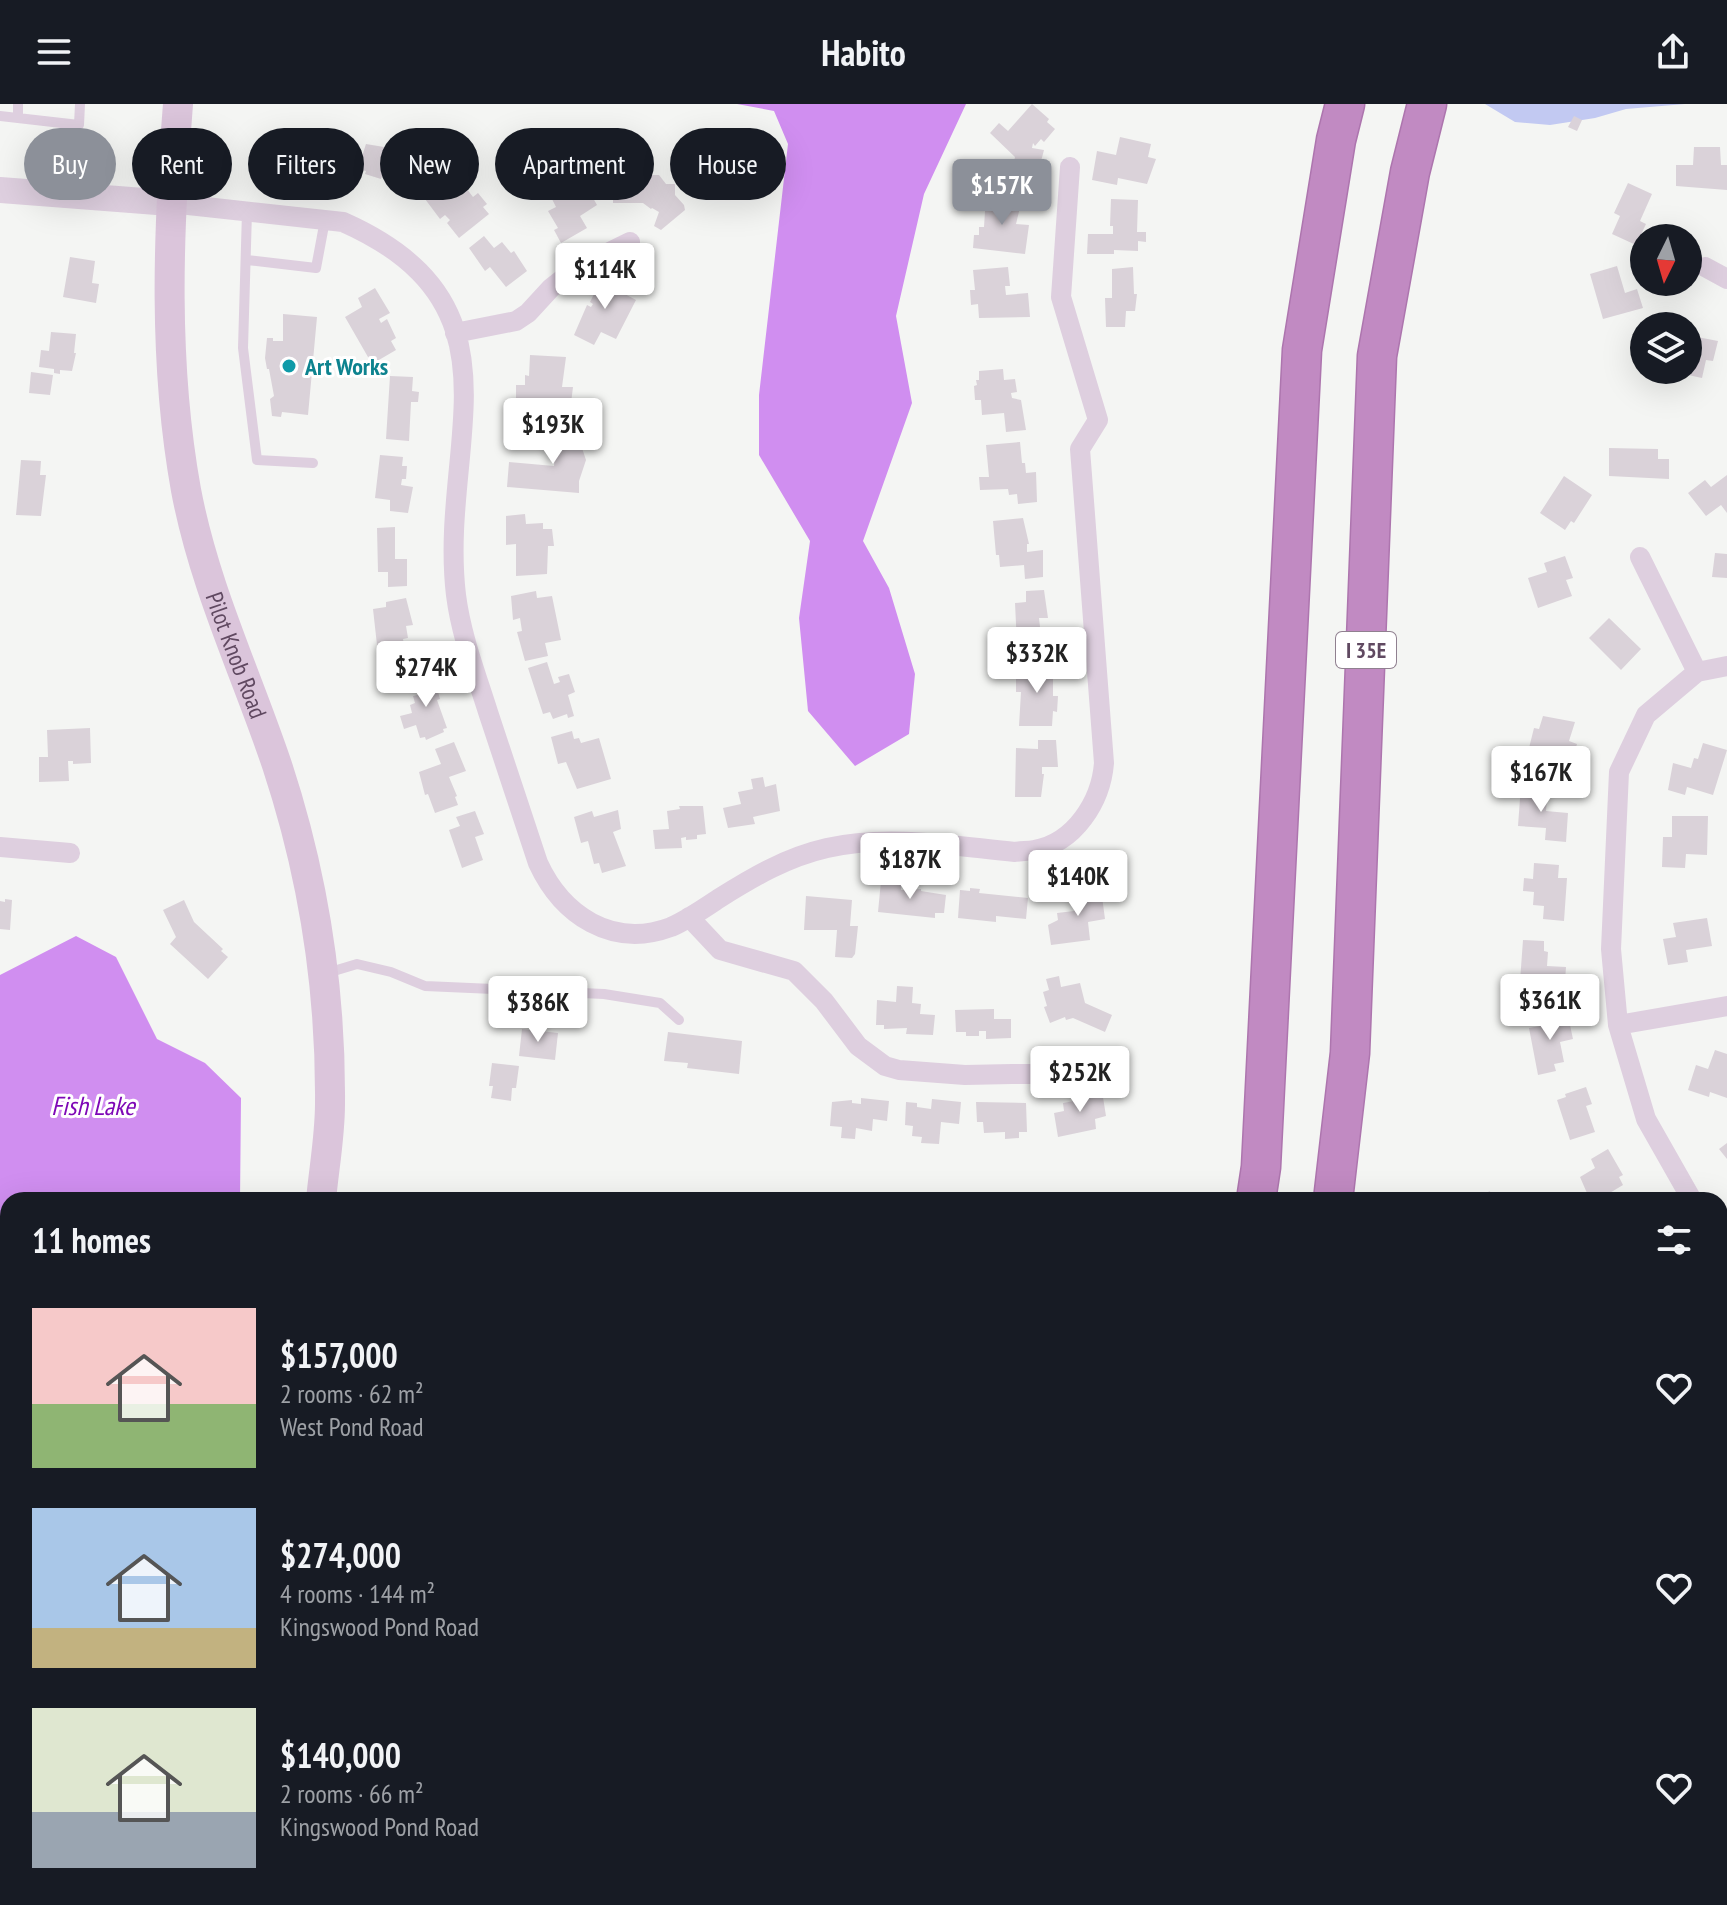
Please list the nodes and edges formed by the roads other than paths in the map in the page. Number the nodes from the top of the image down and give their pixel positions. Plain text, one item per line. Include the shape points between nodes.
1 (18, 104) edge
2 (80, 104) edge
3 (178, 104) edge
4 (1345, 104) edge
5 (1427, 104) edge
6 (0, 116) edge
7 (18, 118) junction
8 (1070, 167) dead end
9 (0, 190) edge
10 (170, 203) junction
11 (247, 212) junction
12 (325, 220) junction
13 (630, 242) dead end
14 (247, 260) junction
15 (1705, 267) dead end
16 (1727, 279) edge
17 (455, 333) junction
18 (313, 463) dead end
19 (1640, 557) dead end
20 (1727, 666) edge
21 (1697, 672) junction
22 (0, 847) edge
23 (70, 853) dead end
24 (689, 917) junction
25 (325, 974) junction
26 (1727, 1006) edge
27 (679, 1020) dead end
28 (1618, 1025) junction
29 (1099, 1060) dead end
30 (322, 1192) edge
31 (1257, 1192) edge
32 (1334, 1192) edge
33 (1687, 1192) edge

1 - 7 lane
2 - 7 lane via 79,125
3 - 10 main road, Pilot Knob Road
4 - 31 highway via 1302,350
5 - 32 highway, I 35E via 1377,356 1350,1053
6 - 7 lane
8 - 24 street via 1061,297 1098,420 1080,449 1104,763 1098,792 1084,818 1062,837 1034,850 890,842 826,848 766,870
9 - 10 street
10 - 11 street
10 - 25 main road, Pilot Knob Road via 171,361 186,490 215,601 277,765 305,860
11 - 12 street
11 - 14 lane
12 - 14 lane via 316,268
12 - 17 street via 364,231 400,254 429,283
13 - 17 street via 575,269 516,321
14 - 18 lane via 243,348 257,460
15 - 16 street
17 - 24 street via 465,389 456,594 470,658 538,863 570,910 611,930 667,928
19 - 21 street
20 - 21 street
21 - 28 street via 1646,715 1619,772 1611,949
22 - 23 street
24 - 29 street via 720,950 794,971 858,1046 885,1066 965,1075 1033,1074
25 - 27 lane via 357,964 425,986 604,994 660,1003
25 - 30 main road, Pilot Knob Road via 330,1105
26 - 28 street
28 - 33 street via 1646,1119

